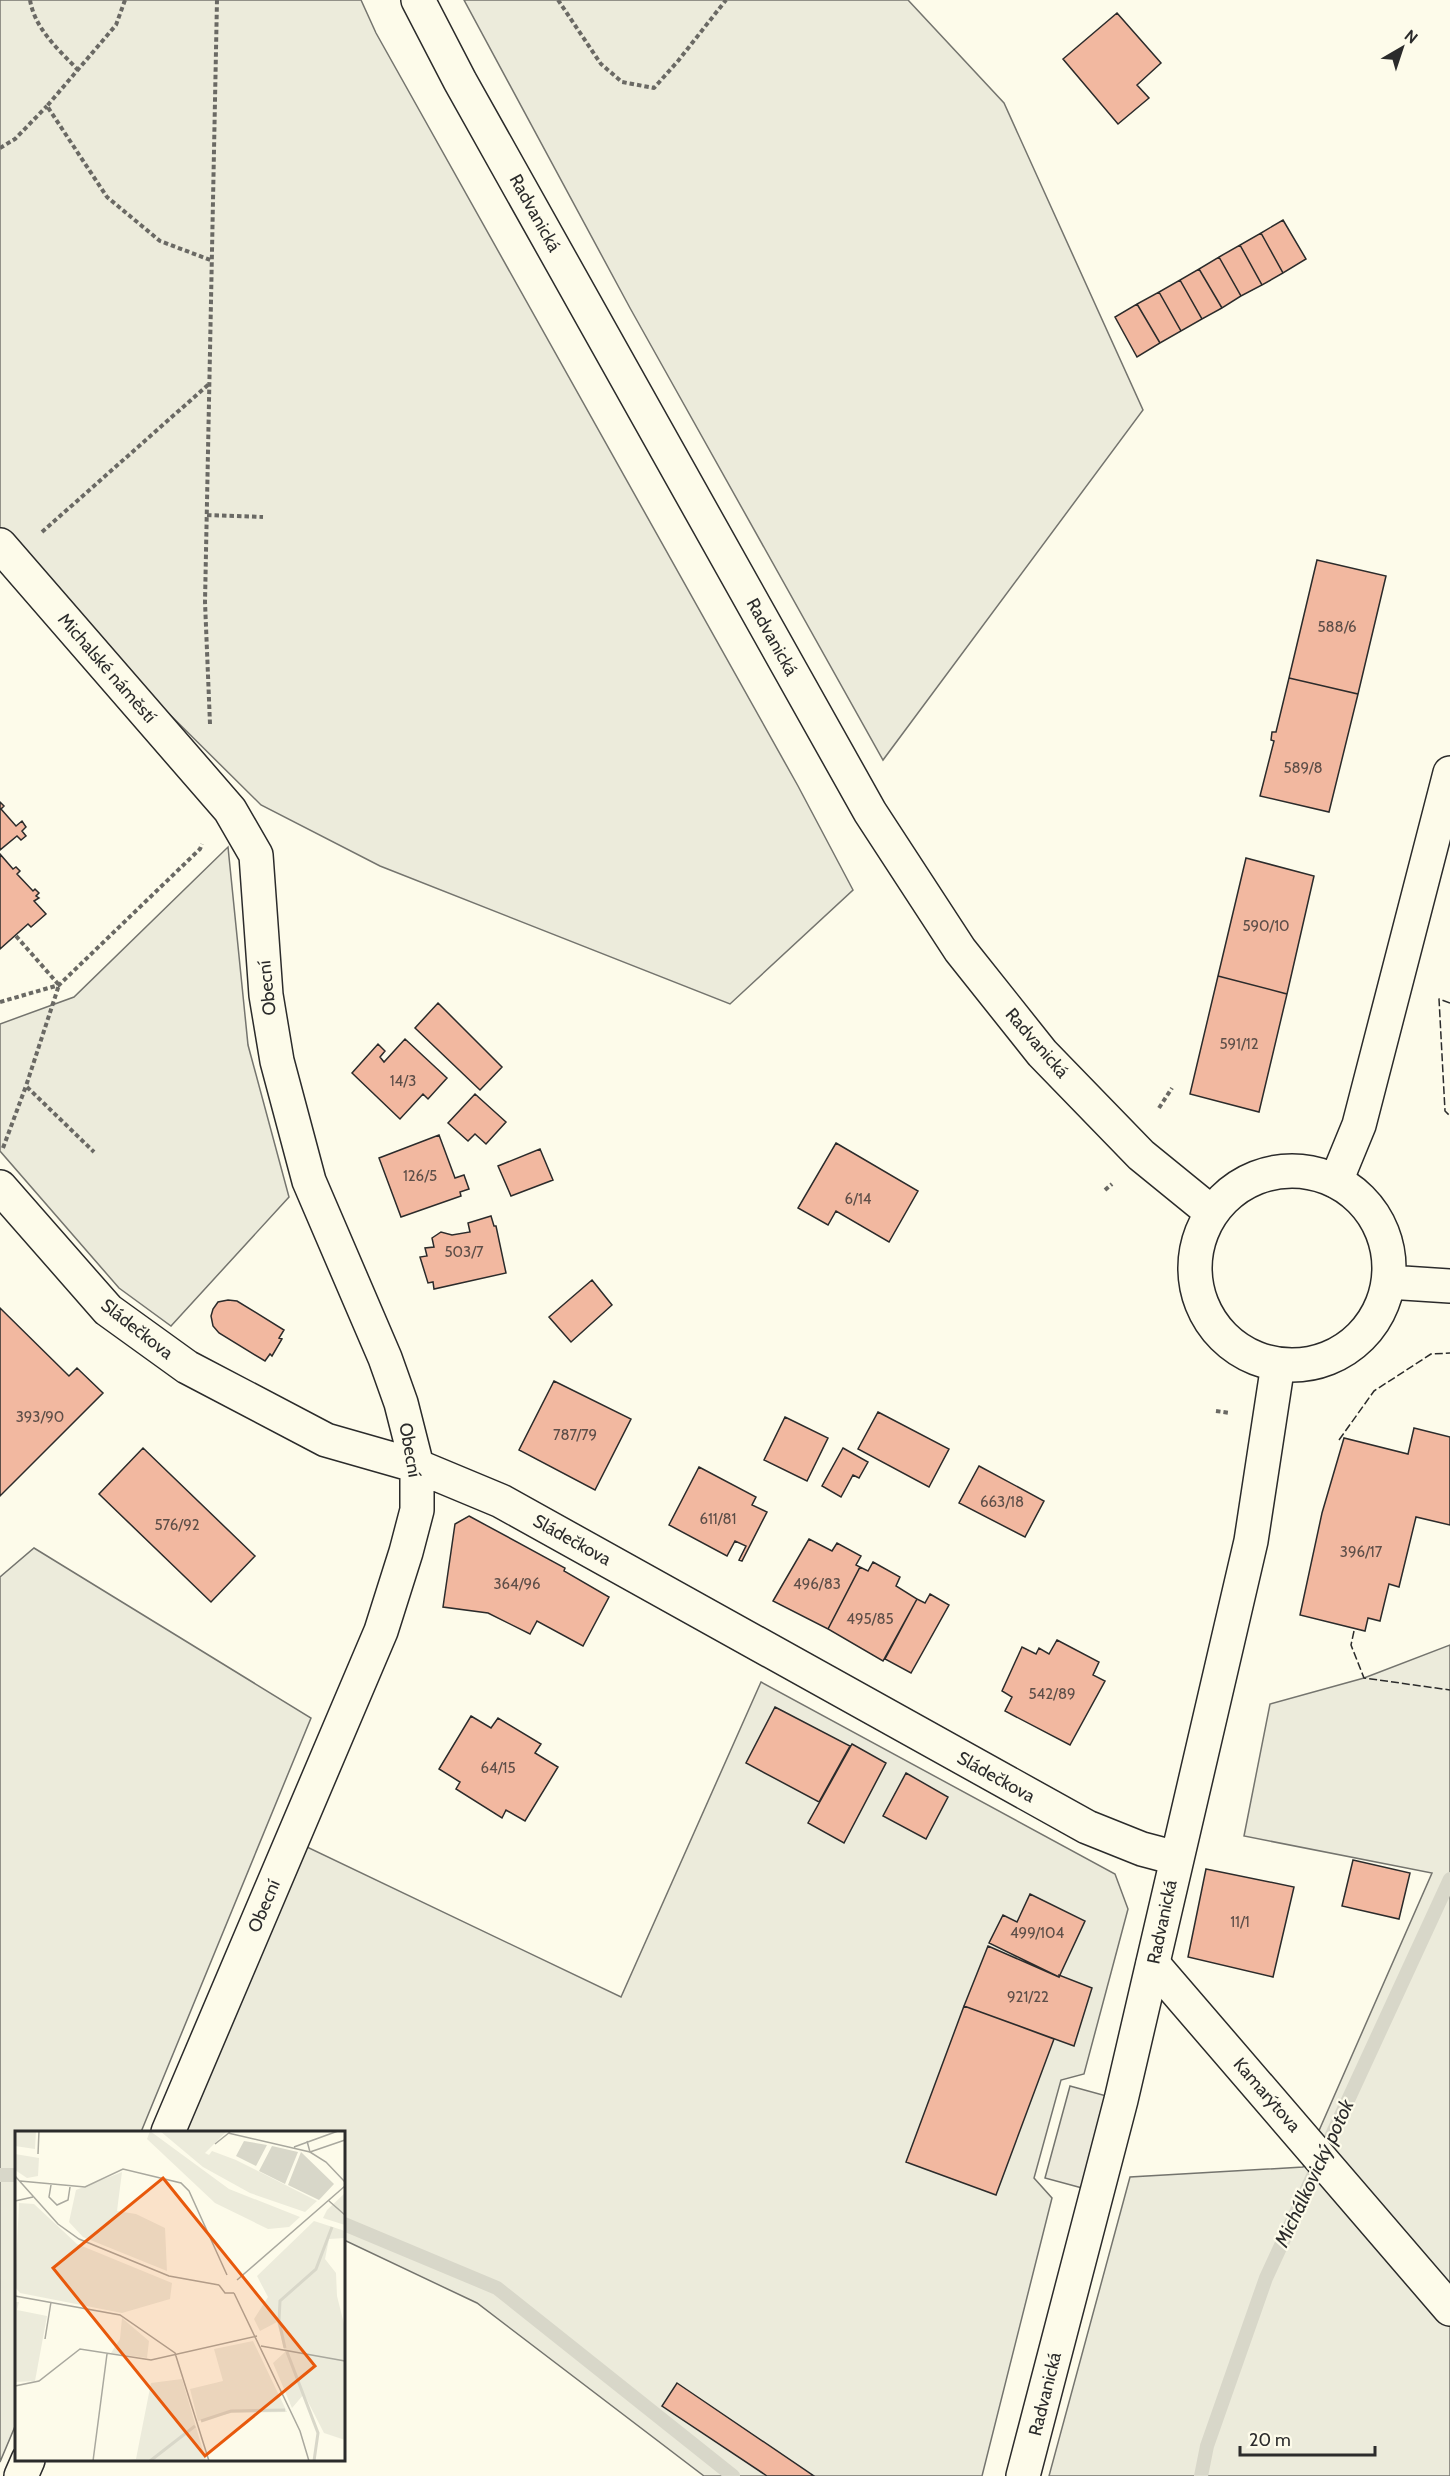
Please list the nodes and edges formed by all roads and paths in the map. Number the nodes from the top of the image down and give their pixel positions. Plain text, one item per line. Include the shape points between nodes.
1 (30, 0) edge
2 (124, 0) edge
3 (217, 0) edge
4 (418, 0) edge
5 (558, 0) edge
6 (726, 0) edge
7 (78, 70) junction
8 (47, 106) junction
9 (0, 148) edge
10 (213, 261) junction
11 (210, 383) junction
12 (207, 515) junction
13 (263, 517) dead end
14 (6, 551) edge
15 (1450, 773) edge
16 (214, 791) junction
17 (16, 936) dead end
18 (59, 985) junction
19 (0, 1002) edge
20 (26, 1086) junction
21 (1172, 1088) dead end
22 (1159, 1108) dead end
23 (94, 1152) dead end
24 (0, 1157) edge
25 (1336, 1181) junction
26 (0, 1187) edge
27 (1211, 1212) junction
28 (1388, 1282) junction
29 (1450, 1286) edge
30 (1278, 1364) junction
31 (417, 1466) junction
32 (1176, 1858) junction
33 (1153, 1964) junction
34 (169, 2131) edge
35 (1450, 2309) edge
36 (28, 2461) edge
37 (21, 2476) edge
38 (1023, 2476) edge

1 - 7 path via 33,16 54,46
2 - 7 path via 116,25
3 - 10 path
4 - 27 street, Radvanická via 870,812 960,950 1042,1053 1141,1155
5 - 6 path via 601,63 622,82 654,88
7 - 8 path
8 - 9 path via 15,139
8 - 10 path via 107,197 160,241
10 - 11 path
11 - 12 path
11 - 14 path
12 - 13 path
12 - 16 path via 205,602
14 - 16 street, Michalské náměstí
15 - 25 street via 1359,1125
16 - 18 path via 200,849
16 - 31 street, Obecní via 256,855 266,995 277,1061 309,1181 385,1358
17 - 18 path
18 - 19 path
18 - 20 path
20 - 23 path
20 - 24 path
21 - 22 path
25 - 27 street via 1302,1171 1266,1174 1233,1190
25 - 28 street via 1360,1199 1378,1223 1388,1251
26 - 31 street, Sládečkova via 108,1310 187,1367 326,1440
27 - 30 street via 1197,1245 1194,1275 1202,1305 1218,1331 1242,1351
28 - 29 street
28 - 30 street via 1372,1323 1347,1348 1323,1360
30 - 32 street, Radvanická via 1254,1526
31 - 32 street, Sládečkova via 501,1500 1088,1827
31 - 34 street, Obecní via 417,1510 381,1631
32 - 33 street, Radvanická
33 - 35 street, Kamarýtova
33 - 38 street, Radvanická via 1122,2100
36 - 37 street

